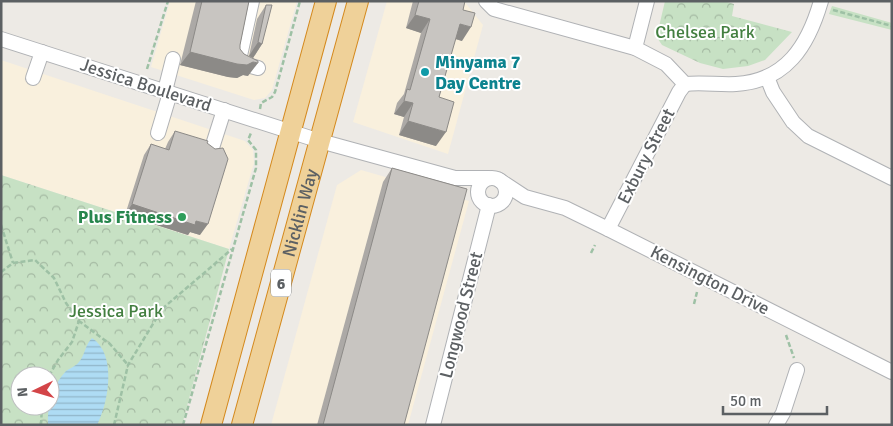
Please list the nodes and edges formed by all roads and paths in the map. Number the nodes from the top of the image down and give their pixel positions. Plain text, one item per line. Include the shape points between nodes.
1 (168, 1) edge
2 (252, 1) edge
3 (300, 1) edge
4 (326, 1) edge
5 (358, 1) edge
6 (486, 1) edge
7 (647, 1) edge
8 (820, 4) edge
9 (892, 26) edge
10 (2, 43) edge
11 (634, 48) junction
12 (42, 52) junction
13 (173, 58) dead end
14 (147, 68) dead end
15 (258, 68) edge
16 (766, 77) junction
17 (34, 78) dead end
18 (685, 84) junction
19 (168, 92) junction
20 (260, 109) dead end
21 (224, 110) junction
22 (290, 131) junction
23 (158, 133) dead end
24 (250, 135) dead end
25 (320, 141) junction
26 (212, 151) edge
27 (455, 178) junction
28 (892, 178) edge
29 (494, 179) junction
30 (478, 194) junction
31 (525, 197) junction
32 (504, 199) junction
33 (489, 206) junction
34 (1, 225) edge
35 (608, 229) junction
36 (595, 245) dead end
37 (233, 248) junction
38 (591, 253) dead end
39 (12, 262) junction
40 (1, 272) edge
41 (697, 292) dead end
42 (694, 304) dead end
43 (80, 321) junction
44 (786, 335) dead end
45 (128, 365) junction
46 (55, 366) edge
47 (796, 370) joint
48 (892, 372) edge
49 (781, 423) edge
50 (114, 425) edge
51 (183, 425) edge
52 (210, 425) edge
53 (242, 425) edge
54 (433, 425) edge

1 - 14 path
2 - 15 street via 239,60
3 - 20 path via 275,92
4 - 22 highway, Nicklin Way / 6
5 - 25 highway, Nicklin Way / 6
6 - 11 street via 494,9
7 - 11 street
8 - 9 path
8 - 16 street via 814,26 800,51 783,69
10 - 12 street, Jessica Boulevard
11 - 18 street via 666,64
12 - 17 street
12 - 19 street, Jessica Boulevard
13 - 19 street
16 - 18 street via 748,83
16 - 28 street via 793,122 808,136
18 - 35 street, Exbury Street
19 - 21 street, Jessica Boulevard
19 - 23 street
21 - 22 street, Jessica Boulevard
21 - 26 street
22 - 25 street
22 - 52 highway, Nicklin Way / 6
24 - 37 path via 248,140 256,150 256,168
25 - 27 street
25 - 53 highway, Nicklin Way / 6
27 - 29 street
27 - 30 street
29 - 30 street via 480,184
29 - 31 street, Kensington Drive
29 - 32 street via 506,188
30 - 33 street via 480,200
31 - 32 street, Kensington Drive
31 - 35 street, Kensington Drive via 565,208
32 - 33 street via 495,206
33 - 54 street, Longwood Street
34 - 39 path
35 - 48 street, Kensington Drive
36 - 38 path
37 - 45 path via 162,308
37 - 51 path
39 - 40 path
39 - 43 path via 35,260 54,278 66,303
41 - 42 path
43 - 45 path via 110,344
43 - 46 path via 72,342
44 - 47 path
45 - 50 path
47 - 49 street

